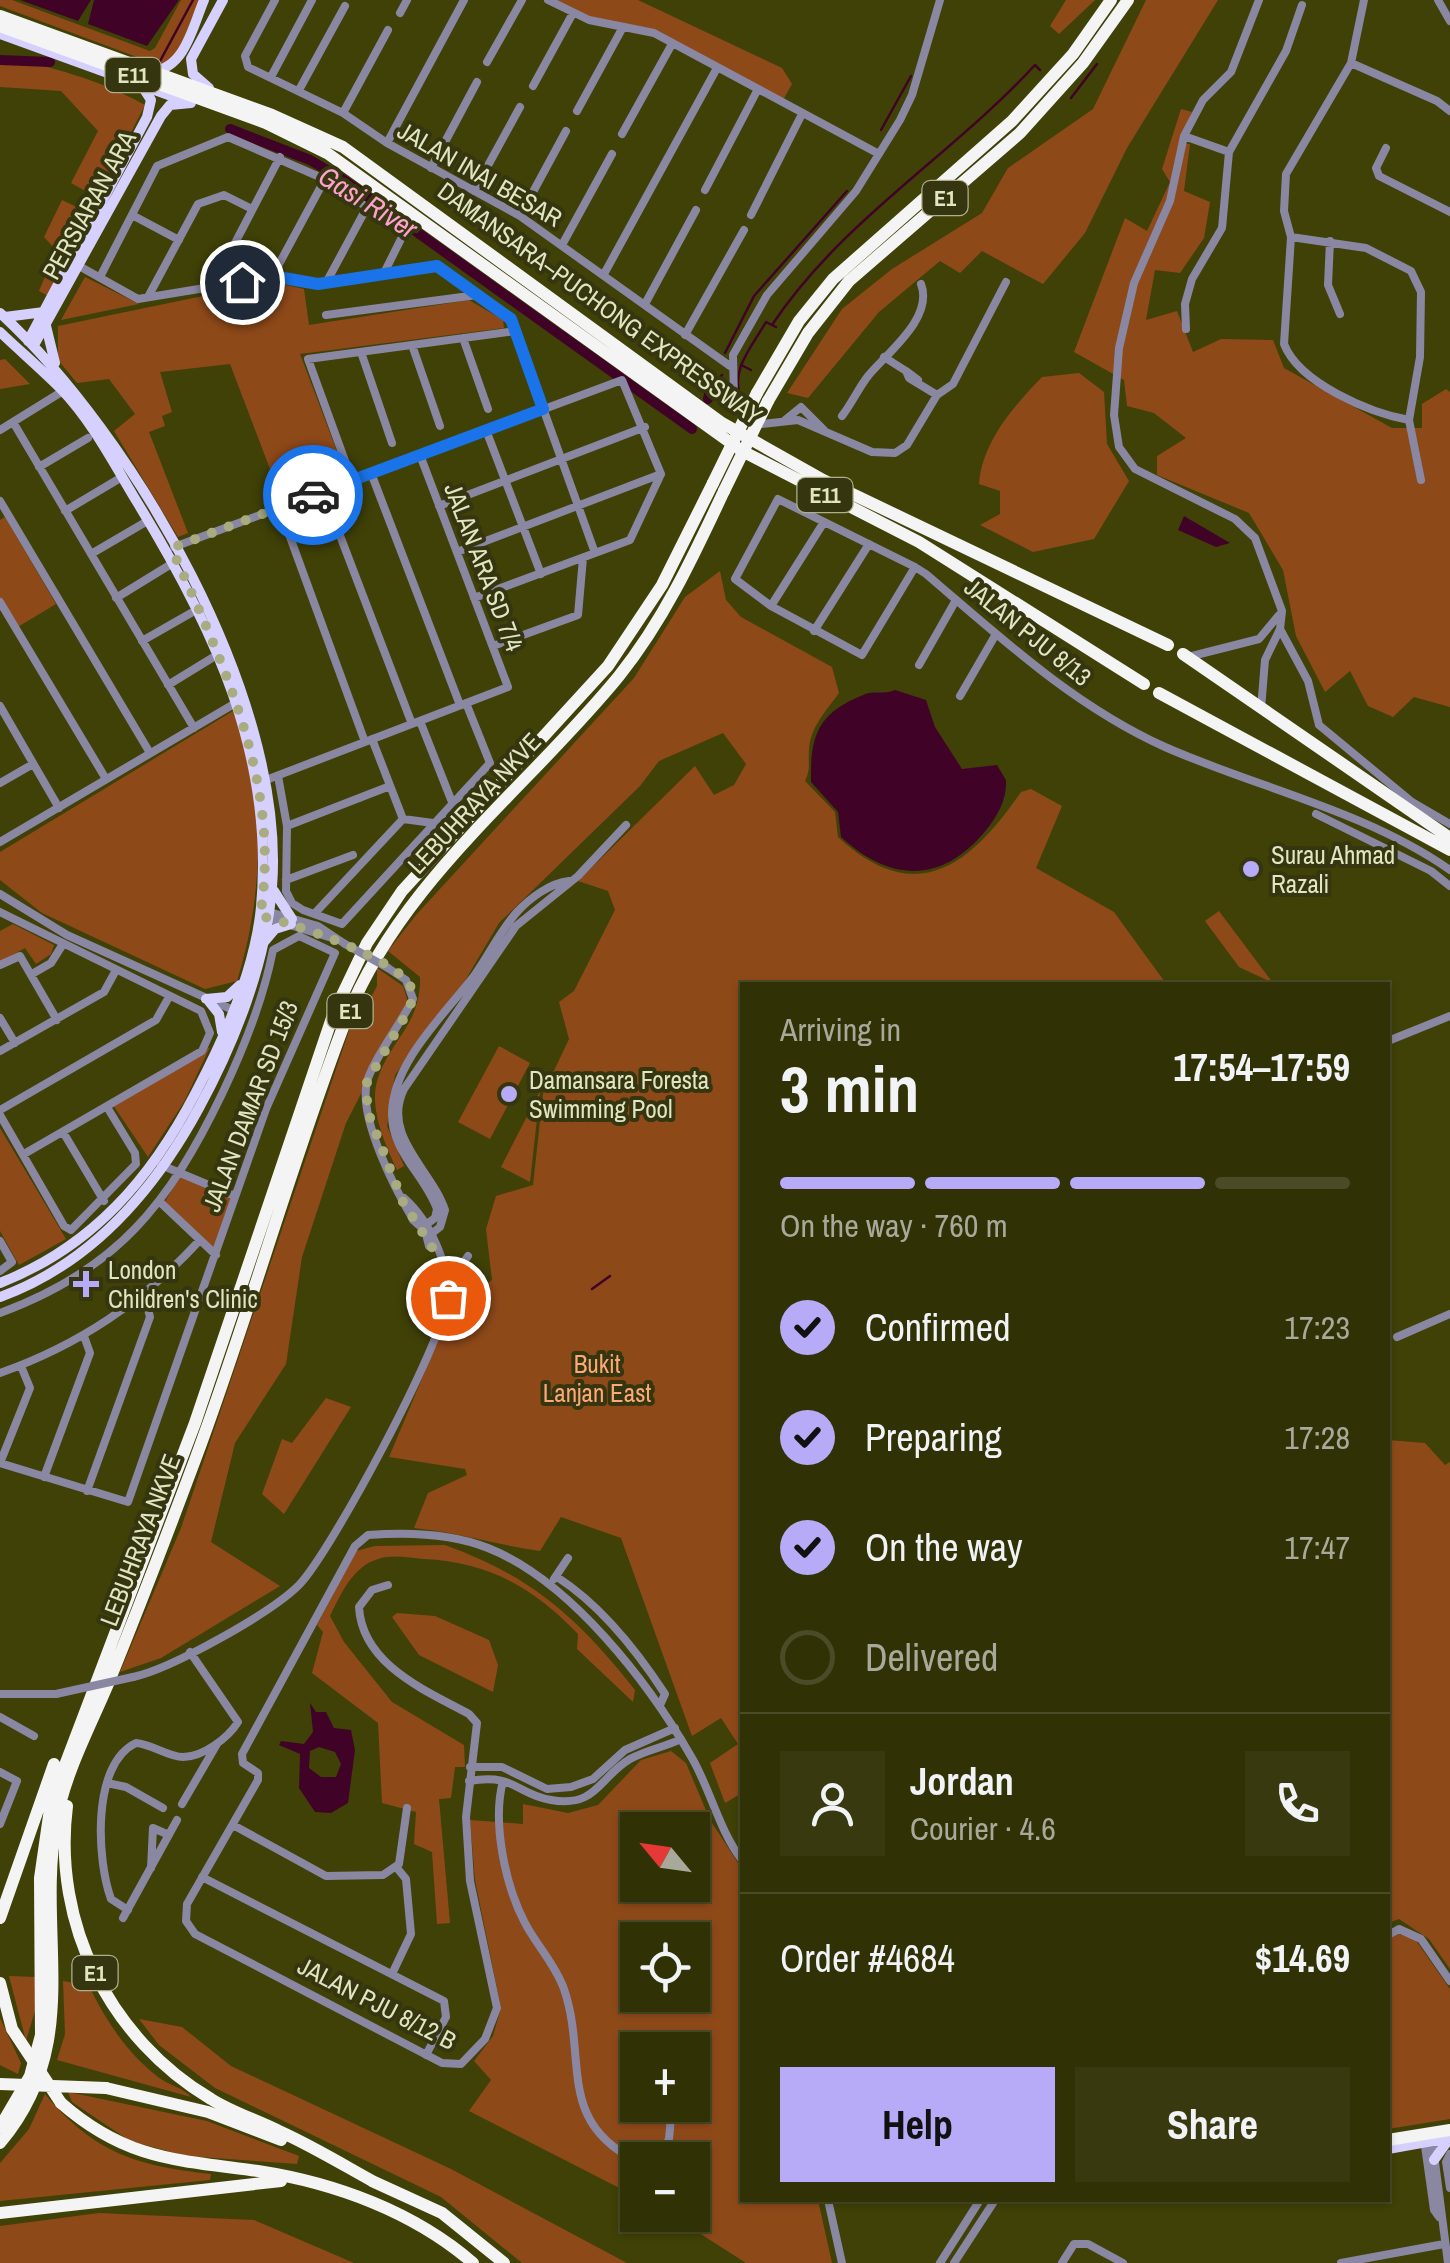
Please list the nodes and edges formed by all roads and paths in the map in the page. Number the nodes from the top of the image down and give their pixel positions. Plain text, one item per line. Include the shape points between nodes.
1 (204, 0) edge
2 (219, 0) edge
3 (275, 0) edge
4 (312, 0) edge
5 (407, 0) edge
6 (464, 0) edge
7 (522, 0) edge
8 (548, 0) edge
9 (940, 0) edge
10 (1111, 0) edge
11 (1128, 0) edge
12 (1259, 0) edge
13 (1364, 0) edge
14 (1438, 0) edge
15 (1302, 5) dead end
16 (346, 6) dead end
17 (400, 13) dead end
18 (572, 13) junction
19 (0, 16) edge
20 (1450, 20) edge
21 (623, 28) junction
22 (0, 30) edge
23 (388, 30) dead end
24 (672, 44) junction
25 (487, 62) dead end
26 (1351, 64) junction
27 (716, 68) junction
28 (147, 71) junction
29 (272, 75) junction
30 (477, 82) dead end
31 (142, 86) junction
32 (532, 86) dead end
33 (758, 89) junction
34 (300, 90) junction
35 (232, 100) junction
36 (191, 103) junction
37 (520, 107) dead end
38 (577, 111) dead end
39 (1450, 111) edge
40 (343, 113) junction
41 (802, 114) junction
42 (266, 123) junction
43 (566, 130) dead end
44 (622, 134) dead end
45 (1184, 136) junction
46 (387, 143) junction
47 (1386, 148) dead end
48 (1229, 152) junction
49 (612, 154) dead end
50 (879, 154) junction
51 (280, 157) junction
52 (430, 168) junction
53 (325, 179) junction
54 (114, 190) junction
55 (705, 190) dead end
56 (474, 191) junction
57 (367, 207) junction
58 (252, 209) junction
59 (696, 210) dead end
60 (1450, 212) edge
61 (132, 215) junction
62 (751, 215) dead end
63 (520, 216) junction
64 (744, 230) dead end
65 (1291, 237) junction
66 (178, 240) junction
67 (1330, 241) junction
68 (562, 245) junction
69 (79, 266) junction
70 (382, 274) junction
71 (604, 274) junction
72 (272, 276) junction
73 (100, 277) junction
74 (1006, 282) dead end
75 (326, 283) junction
76 (922, 284) dead end
77 (212, 286) junction
78 (477, 294) junction
79 (148, 297) junction
80 (645, 304) junction
81 (44, 312) junction
82 (1340, 314) dead end
83 (326, 315) dead end
84 (1, 322) edge
85 (46, 326) junction
86 (1186, 330) dead end
87 (516, 331) junction
88 (685, 335) junction
89 (462, 338) junction
90 (30, 343) junction
91 (412, 345) junction
92 (362, 352) junction
93 (884, 358) junction
94 (730, 366) junction
95 (60, 374) junction
96 (63, 391) junction
97 (937, 395) junction
98 (763, 397) junction
99 (488, 409) dead end
100 (543, 409) junction
101 (804, 410) junction
102 (842, 416) dead end
103 (785, 420) junction
104 (798, 420) junction
105 (1410, 420) junction
106 (15, 426) junction
107 (440, 426) dead end
108 (644, 427) junction
109 (0, 430) edge
110 (486, 430) junction
111 (824, 430) junction
112 (88, 438) dead end
113 (392, 443) dead end
114 (420, 455) junction
115 (560, 457) junction
116 (40, 467) junction
117 (370, 474) junction
118 (661, 474) junction
119 (505, 479) junction
120 (117, 480) dead end
121 (352, 480) junction
122 (1421, 480) dead end
123 (719, 487) junction
124 (323, 491) junction
125 (0, 501) edge
126 (439, 506) junction
127 (578, 506) junction
128 (279, 508) junction
129 (65, 511) junction
130 (145, 520) junction
131 (824, 522) junction
132 (523, 527) junction
133 (869, 544) junction
134 (174, 547) junction
135 (457, 552) junction
136 (595, 553) junction
137 (91, 554) junction
138 (584, 558) junction
139 (168, 566) dead end
140 (915, 567) junction
141 (541, 574) junction
142 (187, 591) junction
143 (116, 598) junction
144 (474, 598) junction
145 (956, 600) junction
146 (0, 602) edge
147 (771, 606) junction
148 (1282, 610) junction
149 (191, 613) dead end
150 (1280, 630) junction
151 (814, 631) junction
152 (996, 634) junction
153 (142, 641) junction
154 (1168, 644) dead end
155 (492, 646) junction
156 (1185, 655) joint
157 (212, 658) dead end
158 (919, 664) dead end
159 (1144, 684) dead end
160 (168, 685) junction
161 (1160, 693) dead end
162 (960, 696) dead end
163 (239, 701) junction
164 (463, 704) junction
165 (0, 706) edge
166 (1260, 709) junction
167 (4, 722) edge
168 (416, 722) junction
169 (194, 728) junction
170 (368, 741) junction
171 (150, 754) junction
172 (34, 764) junction
173 (278, 776) junction
174 (106, 779) junction
175 (266, 780) junction
176 (0, 783) edge
177 (390, 786) junction
178 (452, 802) junction
179 (59, 808) junction
180 (1319, 811) junction
181 (403, 819) junction
182 (434, 823) junction
183 (1450, 824) edge
184 (626, 825) dead end
185 (1364, 825) junction
186 (288, 826) junction
187 (1360, 836) junction
188 (1450, 838) edge
189 (0, 842) edge
190 (1450, 854) edge
191 (353, 855) dead end
192 (1450, 870) edge
193 (286, 880) junction
194 (272, 885) junction
195 (1450, 886) edge
196 (0, 894) edge
197 (0, 912) edge
198 (316, 912) junction
199 (264, 914) junction
200 (13, 920) junction
201 (291, 921) junction
202 (0, 928) edge
203 (67, 936) junction
204 (62, 946) junction
205 (262, 946) junction
206 (0, 965) edge
207 (115, 972) junction
208 (32, 974) junction
209 (243, 980) junction
210 (169, 997) junction
211 (206, 998) junction
212 (246, 998) junction
213 (233, 1010) junction
214 (1450, 1016) edge
215 (0, 1018) edge
216 (56, 1020) junction
217 (235, 1030) junction
218 (222, 1038) junction
219 (1390, 1041) edge
220 (15, 1043) junction
221 (0, 1052) edge
222 (107, 1107) junction
223 (0, 1112) edge
224 (63, 1132) junction
225 (24, 1154) junction
226 (160, 1164) junction
227 (181, 1172) junction
228 (235, 1196) junction
229 (404, 1198) junction
230 (104, 1201) junction
231 (161, 1203) junction
232 (413, 1220) junction
233 (426, 1231) junction
234 (93, 1237) junction
235 (200, 1240) junction
236 (0, 1241) edge
237 (430, 1246) junction
238 (468, 1256) dead end
239 (439, 1258) junction
240 (215, 1259) junction
241 (0, 1271) edge
242 (446, 1274) junction
243 (0, 1284) edge
244 (144, 1294) junction
245 (0, 1297) edge
246 (0, 1313) edge
247 (1450, 1314) edge
248 (84, 1336) junction
249 (1396, 1337) dead end
250 (21, 1366) junction
251 (0, 1374) edge
252 (0, 1463) edge
253 (44, 1477) junction
254 (87, 1490) junction
255 (568, 1558) dead end
256 (557, 1577) junction
257 (388, 1585) dead end
258 (548, 1587) junction
259 (190, 1652) junction
260 (0, 1694) edge
261 (660, 1705) junction
262 (0, 1717) edge
263 (675, 1728) junction
264 (34, 1736) dead end
265 (681, 1739) junction
266 (70, 1743) junction
267 (216, 1744) junction
268 (470, 1768) junction
269 (73, 1769) junction
270 (0, 1772) edge
271 (517, 1778) junction
272 (504, 1780) junction
273 (469, 1781) junction
274 (106, 1783) junction
275 (182, 1804) dead end
276 (162, 1808) dead end
277 (407, 1808) dead end
278 (177, 1820) dead end
279 (0, 1824) edge
280 (233, 1825) junction
281 (169, 1834) junction
282 (740, 1856) edge
283 (151, 1868) junction
284 (397, 1868) junction
285 (202, 1878) junction
286 (0, 1918) edge
287 (1390, 1934) edge
288 (392, 1974) junction
289 (1450, 1980) edge
290 (0, 1983) edge
291 (426, 2055) junction
292 (0, 2084) edge
293 (0, 2127) edge
294 (1450, 2127) edge
295 (1427, 2128) junction
296 (1390, 2137) edge
297 (1390, 2137) edge
298 (1450, 2138) edge
299 (0, 2142) edge
300 (1424, 2143) junction
301 (1390, 2149) edge
302 (620, 2152) edge
303 (1450, 2154) edge
304 (1430, 2159) junction
305 (298, 2180) junction
306 (376, 2183) junction
307 (1450, 2188) edge
308 (828, 2202) edge
309 (979, 2202) edge
310 (994, 2202) edge
311 (0, 2213) edge
312 (1445, 2216) edge
313 (1444, 2244) junction
314 (474, 2263) edge
315 (504, 2263) edge
316 (842, 2263) edge
317 (940, 2263) edge
318 (954, 2263) edge
319 (1062, 2263) edge
320 (1123, 2263) edge
321 (1341, 2263) edge
322 (1448, 2263) edge

1 - 28 main road via 174,64
2 - 35 main road via 190,68
3 - 29 street via 245,60 259,74
4 - 29 street
5 - 17 street
6 - 46 street
7 - 25 street
8 - 18 street
9 - 50 street via 912,95
10 - 98 highway, LEBUHRAYA NKVE / E1 via 1012,121 824,289 789,336
11 - 98 highway, LEBUHRAYA NKVE / E1 via 1020,133 849,282
12 - 45 street via 1231,72 1203,100
13 - 26 street
14 - 20 street
15 - 48 street via 1286,51
16 - 34 street
18 - 21 street
18 - 32 street
19 - 28 highway, DAMANSARA–PUCHONG EXPRESSWAY / E11
21 - 24 street via 654,32
21 - 38 street
22 - 31 main road
22 - 42 highway, E11
23 - 40 street
24 - 27 street
24 - 44 street
26 - 39 street
26 - 65 street via 1286,174
27 - 33 street
27 - 71 street
28 - 35 highway, DAMANSARA–PUCHONG EXPRESSWAY / E11
29 - 34 street, JALAN INAI BESAR
30 - 52 street
31 - 36 main road
31 - 54 main road, PERSIARAN ARA via 150,108
33 - 41 street
33 - 55 street
34 - 40 street, JALAN INAI BESAR
35 - 154 highway, DAMANSARA–PUCHONG EXPRESSWAY / E11 via 362,158 692,401 774,453
36 - 42 highway
36 - 54 main road, PERSIARAN ARA via 166,108
37 - 56 street
40 - 46 street, JALAN INAI BESAR
41 - 50 street
41 - 62 street
42 - 159 highway, DAMANSARA–PUCHONG EXPRESSWAY / E11 via 360,172 742,451 920,542
43 - 63 street
45 - 48 street
45 - 148 street via 1170,201 1134,283 1119,348 1119,447 1135,469 1250,531
46 - 52 street, JALAN INAI BESAR
47 - 60 street via 1379,176
48 - 86 street via 1222,228 1192,279
49 - 68 street
50 - 94 street via 856,192 767,294
51 - 53 street
51 - 58 street
51 - 61 street via 228,138 157,166
52 - 56 street, JALAN INAI BESAR
53 - 57 street
53 - 72 street
54 - 69 main road, PERSIARAN ARA
54 - 81 main road, PERSIARAN ARA
56 - 63 street, JALAN INAI BESAR
57 - 70 street via 404,233
57 - 75 street
58 - 66 street via 224,195 198,204
58 - 77 street
59 - 80 street
61 - 66 street
61 - 73 street
63 - 68 street, JALAN INAI BESAR
64 - 88 street
65 - 67 street
65 - 105 street via 1284,312 1290,360 1345,396
66 - 79 street
67 - 82 street via 1328,285
67 - 105 street via 1394,260 1411,272 1421,292
68 - 71 street, JALAN INAI BESAR
69 - 73 street
69 - 85 main road, PERSIARAN ARA
70 - 75 street
70 - 78 street via 437,266
71 - 80 street, JALAN INAI BESAR
72 - 75 street
72 - 77 street
73 - 79 street via 138,299
74 - 97 street via 953,384
76 - 93 street via 916,320
77 - 79 street
78 - 83 street
78 - 87 street via 511,319
80 - 88 street, JALAN INAI BESAR
81 - 84 main road
81 - 90 main road, PERSIARAN ARA
84 - 90 main road
84 - 96 main road
85 - 90 main road, PERSIARAN ARA
85 - 95 main road
87 - 89 street
87 - 100 street
88 - 94 street, JALAN INAI BESAR
89 - 91 street
89 - 99 street
90 - 95 main road
90 - 96 main road
91 - 92 street
91 - 107 street
92 - 113 street
92 - 121 street via 308,358
93 - 97 street
93 - 102 street
94 - 103 street via 734,398 744,412 766,425
95 - 134 main road via 112,443
96 - 106 street
96 - 130 main road
97 - 111 street via 907,445 895,452 872,452
98 - 123 highway, LEBUHRAYA NKVE / E1, bridge
100 - 108 street via 622,380
100 - 110 street
100 - 115 street
101 - 103 street via 798,407
101 - 104 street
101 - 111 street
103 - 104 street
104 - 111 street
105 - 122 street
106 - 109 street
106 - 116 street
108 - 115 street
108 - 118 street
110 - 114 street
110 - 119 street
112 - 116 street
114 - 117 street
114 - 126 street, JALAN ARA SD 7/4
115 - 119 street
115 - 127 street
116 - 129 street
117 - 121 street
117 - 164 street
118 - 127 street
118 - 136 street via 630,540
119 - 126 street
119 - 132 street
120 - 129 street
121 - 124 street
123 - 266 highway, LEBUHRAYA NKVE / E1 via 608,666 402,891 348,979 195,1422
123 - 269 highway, LEBUHRAYA NKVE / E1 via 662,615 628,665 425,888 367,975 196,1458
124 - 128 street
124 - 168 street
125 - 171 street
126 - 135 street, JALAN ARA SD 7/4
127 - 132 street
127 - 136 street
128 - 134 street
128 - 170 street
129 - 137 street
130 - 134 main road
130 - 137 street
130 - 142 main road
131 - 133 street, JALAN PJU 8/13
131 - 147 street
131 - 147 street, JALAN PJU 8/13 via 778,499 735,575 736,583
132 - 135 street
132 - 141 street
133 - 140 street, JALAN PJU 8/13
133 - 151 street
134 - 142 main road
134 - 175 main road via 247,698
135 - 144 street, JALAN ARA SD 7/4
136 - 138 street
137 - 143 street
138 - 141 street
138 - 155 street via 578,615
139 - 143 street
140 - 145 street, JALAN PJU 8/13
140 - 151 street via 861,655
141 - 144 street
142 - 163 main road
143 - 153 street
144 - 155 street, JALAN ARA SD 7/4
145 - 152 street, JALAN PJU 8/13
145 - 158 street
146 - 174 street
147 - 151 street
148 - 150 street
148 - 156 street via 1259,639
149 - 153 street
150 - 166 street via 1265,660
150 - 183 street via 1308,681 1319,725 1412,802
152 - 162 street
152 - 180 street, JALAN PJU 8/13 via 1080,701 1162,746
153 - 160 street
155 - 164 street, JALAN ARA SD 7/4 via 508,686
156 - 166 highway
157 - 160 street
160 - 169 street
161 - 190 highway via 1410,826
163 - 169 street
163 - 199 main road via 257,780
164 - 168 street, JALAN ARA SD 7/4
164 - 178 street via 490,762
165 - 167 street
166 - 188 highway
167 - 172 street
168 - 170 street, JALAN ARA SD 7/4
168 - 178 street
169 - 171 street
170 - 173 street, JALAN ARA SD 7/4
170 - 177 street
171 - 174 street
172 - 176 street
172 - 179 street
173 - 175 street, JALAN ARA SD 7/4
173 - 186 street
174 - 179 street
175 - 194 main road
177 - 181 street
177 - 186 street
178 - 182 street
179 - 189 street
180 - 185 street, JALAN PJU 8/13
180 - 187 street
181 - 182 street
181 - 198 street
182 - 198 street via 342,924
184 - 233 street via 524,916 419,1048 393,1099 398,1145 437,1209
185 - 187 street
185 - 192 street, JALAN PJU 8/13
186 - 193 street
187 - 195 street
191 - 193 street
193 - 198 street via 292,903
194 - 199 main road
194 - 201 main road
196 - 203 street
197 - 200 street
199 - 201 street
199 - 205 main road
199 - 209 main road
200 - 202 street
200 - 204 street
201 - 205 main road
201 - 229 street, bridge via 335,938 409,984 413,999 367,1082 375,1140
203 - 204 street
203 - 211 street
204 - 207 street
204 - 208 street
205 - 212 main road
206 - 208 street via 19,955
207 - 210 street
207 - 216 street via 104,992
208 - 216 street
209 - 211 main road via 227,997
209 - 213 main road
210 - 222 street via 202,1013 210,1033 206,1048
210 - 223 street via 156,1020
211 - 213 street
211 - 218 main road via 220,1014
212 - 213 street
212 - 217 main road
213 - 217 street
213 - 218 main road
214 - 219 street
215 - 220 street
216 - 220 street
217 - 226 main road via 216,1076
218 - 226 main road
220 - 221 street
222 - 224 street
222 - 230 street via 135,1153 134,1168
223 - 225 street
224 - 225 street
224 - 230 street
225 - 230 street via 64,1226 74,1229
226 - 227 street
226 - 234 main road
227 - 228 street
227 - 228 street, JALAN DAMAR SD 15/3 via 234,1068 274,950 299,936 335,953
227 - 231 street
228 - 240 street, JALAN DAMAR SD 15/3
229 - 232 street
229 - 233 street
231 - 235 street
231 - 246 street via 66,1284
232 - 233 street
232 - 237 street
233 - 237 street
233 - 239 street
234 - 243 main road
234 - 245 main road via 56,1270
235 - 240 street
235 - 244 street
236 - 241 street via 11,1264
237 - 239 street
238 - 242 street
239 - 242 street
240 - 254 street, JALAN DAMAR SD 15/3 via 130,1498
242 - 259 street via 444,1314 327,1547 281,1600
244 - 248 street
244 - 254 street via 150,1317
247 - 249 street
248 - 250 street
248 - 253 street via 90,1353
250 - 251 street
250 - 252 street via 30,1388
252 - 253 street
253 - 254 street
255 - 256 street
256 - 258 street
256 - 261 street via 592,1605 644,1666 664,1694
257 - 268 street, JALAN PJU 8/12 B via 367,1595 361,1620 403,1678 475,1719
258 - 261 street via 584,1617
258 - 280 street, JALAN PJU 8/12 B via 496,1552 461,1539 363,1536 242,1754 258,1776
259 - 260 street, bridge via 166,1668 56,1694
259 - 267 street via 239,1720
261 - 263 street
262 - 264 street
263 - 265 street
263 - 271 street via 625,1750 582,1784 547,1789
265 - 271 street via 630,1760 592,1795 550,1800
265 - 282 street
266 - 286 highway, E1 via 57,1756
266 - 293 highway via 50,1802 41,1866 41,2034 30,2076
267 - 274 street via 180,1758 157,1746 131,1744
267 - 275 street
268 - 271 street via 502,1766
268 - 273 street, JALAN PJU 8/12 B
269 - 299 highway via 52,1864 52,2036 29,2101
269 - 306 highway, E1 via 64,1845 70,1902 77,1934 116,2012 157,2060 213,2100
270 - 279 street via 17,1781
271 - 272 street
272 - 273 street
272 - 302 street via 500,1816 520,1913 563,1986 584,2109 605,2143
273 - 291 street, JALAN PJU 8/12 B via 470,1881 497,2008 469,2059 449,2066
274 - 276 street
274 - 283 street via 101,1870 110,1899 126,1914
277 - 284 street
278 - 281 street
280 - 284 street via 320,1874 383,1876
280 - 285 street, JALAN PJU 8/12 B
281 - 283 street
281 - 283 street via 153,1828
284 - 288 street via 406,1879 411,1934
285 - 288 street
285 - 291 street, JALAN PJU 8/12 B via 185,1910 195,1934
287 - 289 street via 1416,1934
288 - 291 street via 448,2007
290 - 305 highway, bridge via 12,2029 61,2102 86,2124 132,2150
292 - 306 highway, bridge via 106,2088 208,2112
294 - 295 main road
294 - 297 highway, bridge
295 - 296 main road
295 - 300 street
298 - 300 main road
298 - 304 main road
300 - 301 main road
300 - 304 main road
300 - 304 street
303 - 307 street
304 - 312 street via 1434,2210
305 - 311 highway
305 - 314 highway via 410,2217
306 - 315 highway, E1 via 442,2213
308 - 316 street
309 - 317 street
310 - 318 street
312 - 313 street
313 - 321 street
313 - 322 street
319 - 320 street via 1083,2242

